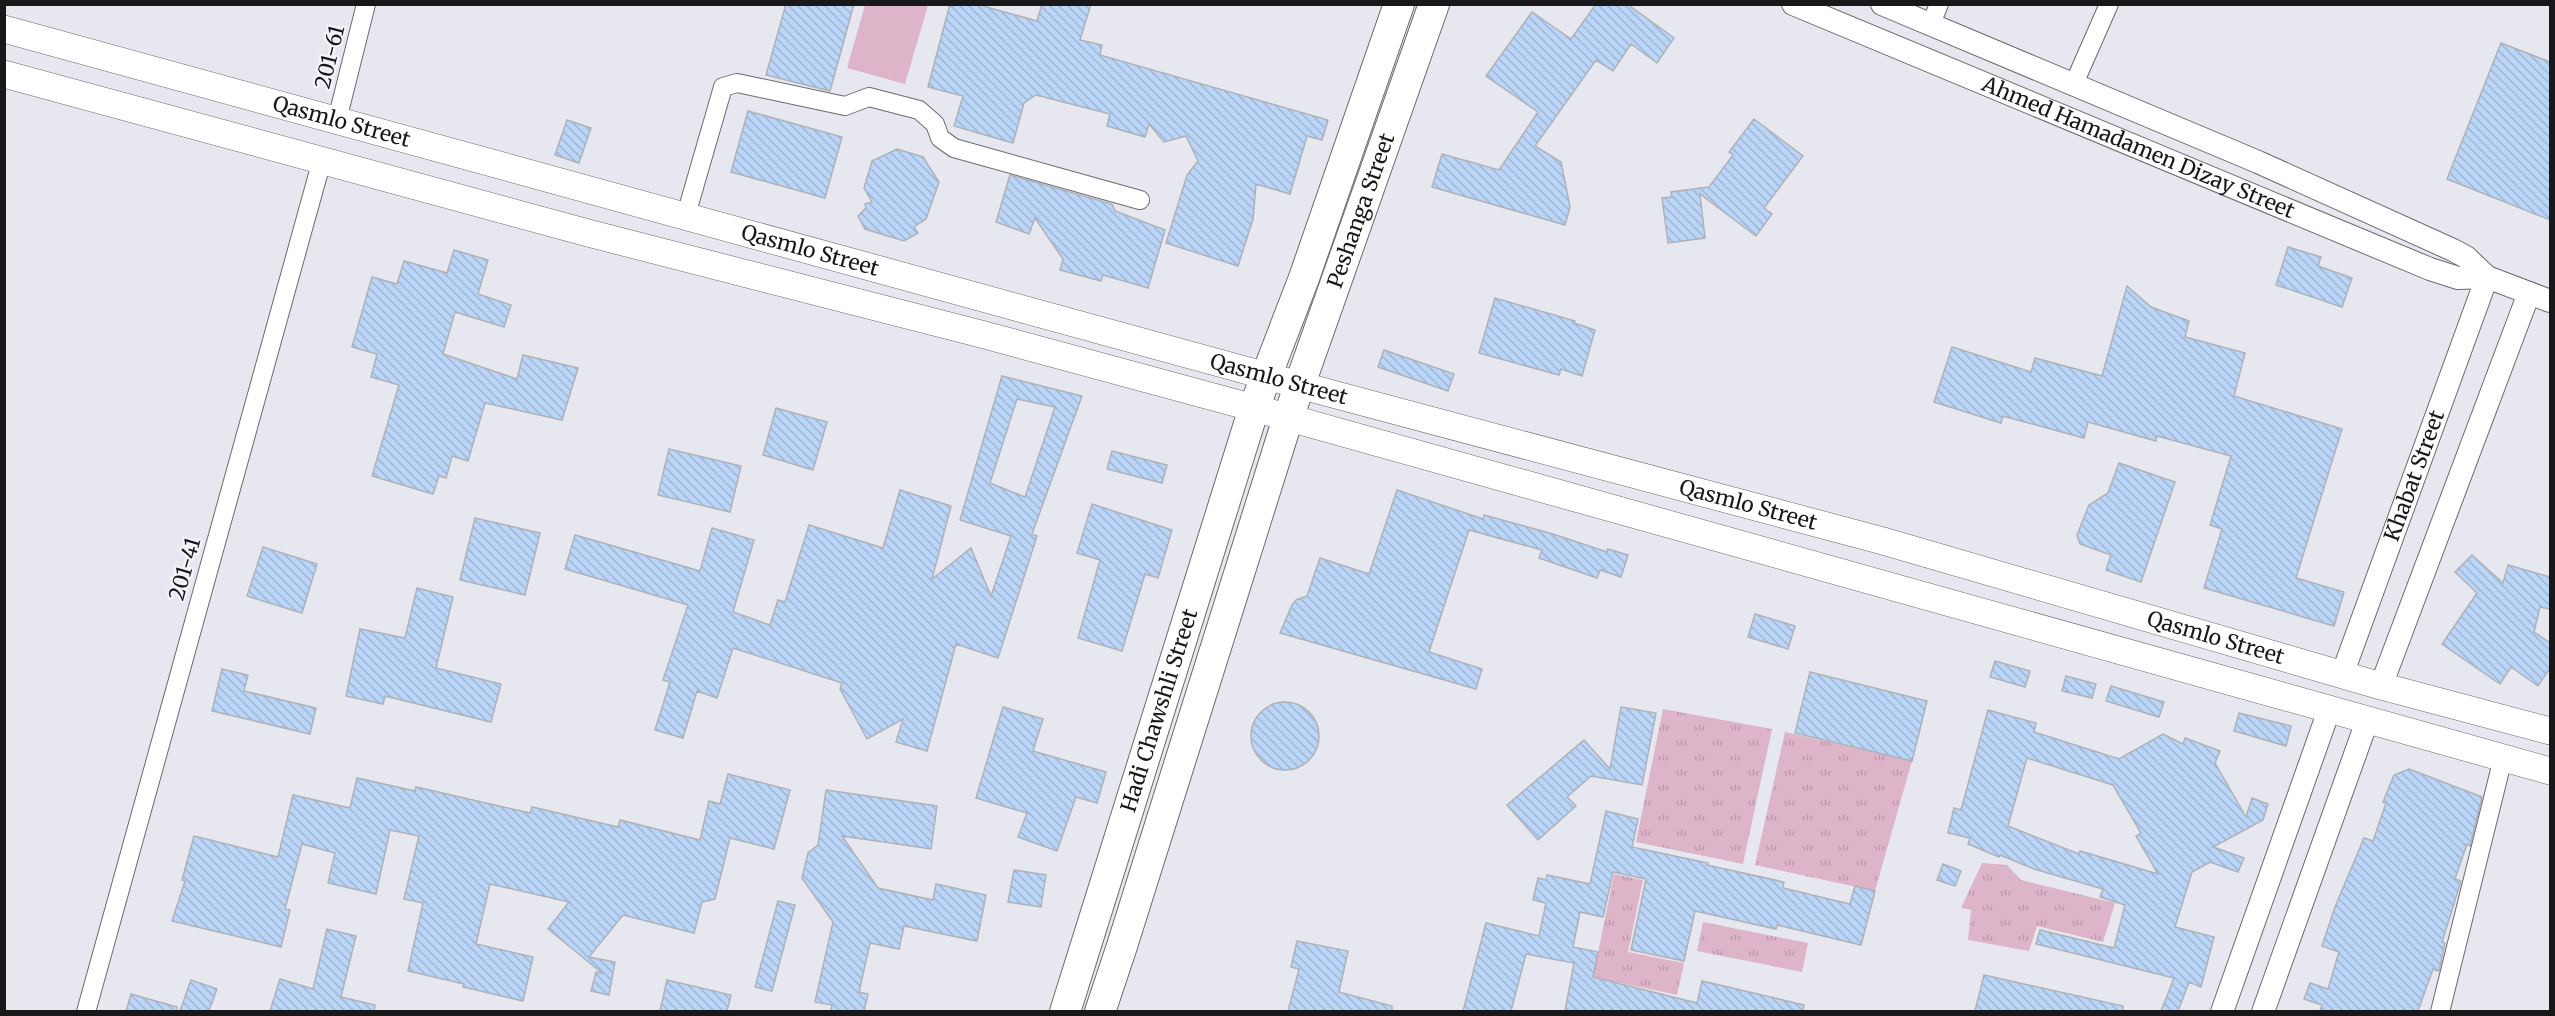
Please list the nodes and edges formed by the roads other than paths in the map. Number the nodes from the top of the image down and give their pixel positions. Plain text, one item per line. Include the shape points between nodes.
1 (366, 4) edge
2 (1400, 4) edge
3 (1434, 4) edge
4 (1793, 4) edge
5 (1882, 4) edge
6 (2109, 4) edge
7 (1935, 14) edge
8 (4, 29) edge
9 (4, 74) edge
10 (2073, 86) junction
11 (337, 120) junction
12 (322, 160) junction
13 (601, 192) junction
14 (1140, 200) dead end
15 (687, 215) junction
16 (588, 233) junction
17 (2487, 277) junction
18 (2540, 297) edge
19 (1266, 375) junction
20 (1299, 385) junction
21 (1254, 408) junction
22 (1288, 418) junction
23 (2342, 675) junction
24 (2381, 686) junction
25 (2329, 710) junction
26 (2367, 721) junction
27 (2550, 731) edge
28 (2503, 758) junction
29 (2550, 771) edge
30 (2275, 864) junction
31 (2312, 875) junction
32 (1102, 893) junction
33 (1136, 901) junction
34 (1087, 941) junction
35 (1122, 946) junction
36 (84, 1011) edge
37 (1065, 1011) edge
38 (1100, 1011) edge
39 (2222, 1011) edge
40 (2263, 1011) edge
41 (2440, 1011) edge

1 - 11 street, 201-61
2 - 19 main road, Peshanga Street
3 - 20 main road, Peshanga Street
4 - 17 street, Ahmed Hamadamen Dizay Street via 2430,269 2458,278
5 - 7 street, Ahmed Hamadamen Dizay Street
6 - 10 street
7 - 10 street, Ahmed Hamadamen Dizay Street
8 - 11 main road, Qasmlo Street
9 - 12 main road, Qasmlo Street
10 - 17 street, Ahmed Hamadamen Dizay Street via 2259,162 2439,243 2466,257
11 - 13 main road, Qasmlo Street
12 - 16 main road, Qasmlo Street
12 - 36 street, 201-41
13 - 15 main road, Qasmlo Street
13 - 16 main road via 598,214
14 - 15 street via 954,148 940,138 935,124 919,110 869,97 845,106 737,83 723,87
15 - 19 main road, Qasmlo Street
16 - 21 main road, Qasmlo Street
17 - 18 street, Ahmed Hamadamen Dizay Street
17 - 23 street, Khabat Street
18 - 24 street, Khabat Street
19 - 20 main road, Qasmlo Street
19 - 21 main road, Peshanga Street
20 - 22 main road, Peshanga Street
20 - 23 main road, Qasmlo Street via 1883,542
21 - 22 main road, Qasmlo Street
21 - 32 main road, Hadi Chawshli Street
22 - 25 main road, Qasmlo Street
22 - 33 main road, Hadi Chawshli Street
23 - 24 main road, Qasmlo Street
24 - 27 main road, Qasmlo Street
25 - 26 main road, Qasmlo Street
25 - 30 street
26 - 28 main road, Qasmlo Street
26 - 31 street
28 - 29 main road, Qasmlo Street
28 - 41 street
30 - 31 street
30 - 39 street
31 - 40 street
32 - 33 main road via 1118,902
32 - 34 main road, Hadi Chawshli Street
33 - 35 main road, Hadi Chawshli Street
34 - 35 main road via 1109,939
34 - 37 main road, Hadi Chawshli Street
35 - 38 main road, Hadi Chawshli Street

